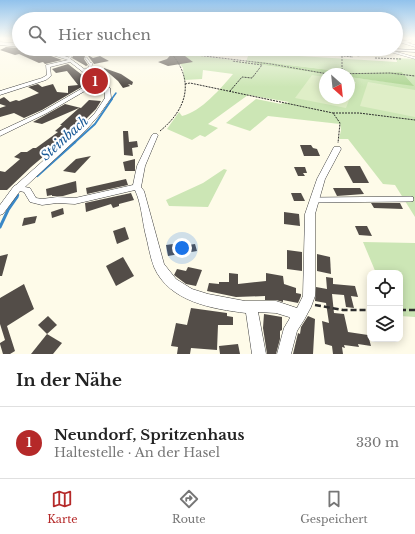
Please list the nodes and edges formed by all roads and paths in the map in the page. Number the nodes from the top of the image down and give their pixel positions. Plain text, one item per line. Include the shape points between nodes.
1 (404, 55) edge
2 (57, 56) edge
3 (71, 56) edge
4 (175, 56) edge
5 (202, 56) edge
6 (342, 56) joint
7 (357, 56) edge
8 (86, 58) dead end
9 (212, 58) junction
10 (371, 58) dead end
11 (415, 58) edge
12 (400, 59) dead end
13 (70, 60) junction
14 (343, 68) edge
15 (84, 71) junction
16 (319, 72) edge
17 (355, 74) edge
18 (415, 76) edge
19 (101, 83) junction
20 (185, 84) junction
21 (0, 92) edge
22 (230, 92) junction
23 (333, 113) junction
24 (415, 120) edge
25 (3, 130) edge
26 (0, 134) edge
27 (155, 135) joint
28 (337, 149) joint
29 (137, 187) junction
30 (17, 188) junction
31 (411, 199) dead end
32 (314, 200) junction
33 (0, 212) edge
34 (307, 303) junction
35 (250, 307) junction
36 (367, 310) edge
37 (403, 310) edge
38 (415, 310) edge
39 (300, 316) junction
40 (259, 354) edge
41 (284, 354) edge

1 - 11 lane
2 - 13 street
3 - 13 lane
4 - 20 path via 182,68
5 - 9 path
6 - 7 path
6 - 14 path
8 - 15 lane via 91,65
9 - 16 path
9 - 22 path via 262,65 252,78 242,77
10 - 12 path
13 - 15 street
13 - 21 street via 48,66 49,76 44,79
15 - 19 street
17 - 18 path via 390,73
19 - 25 street via 88,87 52,108
19 - 30 street via 109,91 108,98 93,119
20 - 22 path
20 - 27 path via 183,104 179,112
22 - 23 path
23 - 24 path via 359,113
23 - 28 path via 341,130
25 - 26 street
27 - 29 street via 141,166
28 - 32 street via 321,179
29 - 30 street via 81,200 42,202 33,200 27,190
29 - 35 street via 163,275 193,297
30 - 33 street
31 - 32 lane
32 - 34 street via 310,214
34 - 36 path via 343,310
34 - 39 street
35 - 39 street via 275,306
35 - 40 street
37 - 38 path
39 - 41 street via 291,328

